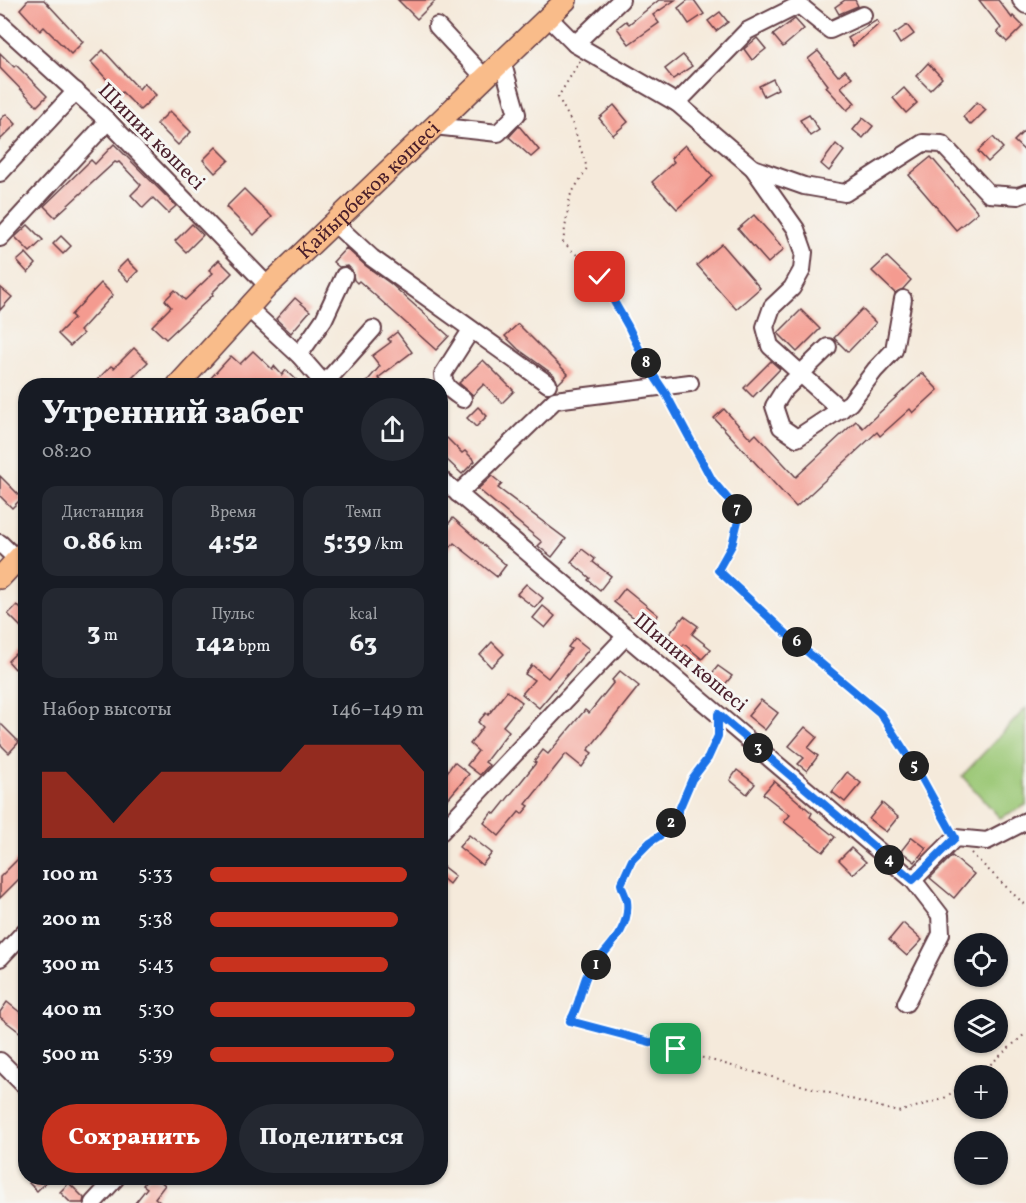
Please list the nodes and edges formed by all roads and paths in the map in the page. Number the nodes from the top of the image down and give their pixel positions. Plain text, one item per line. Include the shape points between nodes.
1 (566, 0) edge
2 (621, 0) edge
3 (1021, 0) edge
4 (1026, 5) edge
5 (863, 15) dead end
6 (548, 17) junction
7 (0, 23) edge
8 (437, 26) dead end
9 (581, 48) junction
10 (502, 61) junction
11 (485, 78) junction
12 (75, 91) junction
13 (677, 103) junction
14 (108, 121) junction
15 (434, 126) junction
16 (753, 168) junction
17 (0, 173) edge
18 (1026, 193) edge
19 (333, 223) junction
20 (0, 238) edge
21 (344, 276) dead end
22 (268, 286) junction
23 (903, 299) dead end
24 (248, 308) junction
25 (373, 329) dead end
26 (471, 330) junction
27 (828, 348) dead end
28 (299, 355) junction
29 (801, 374) junction
30 (184, 378) edge
31 (320, 378) edge
32 (331, 378) edge
33 (443, 378) edge
34 (690, 383) dead end
35 (548, 384) dead end
36 (448, 387) edge
37 (661, 387) junction
38 (463, 399) dead end
39 (841, 410) junction
40 (448, 485) edge
41 (458, 494) junction
42 (0, 543) edge
43 (18, 556) edge
44 (18, 563) edge
45 (0, 578) edge
46 (626, 636) junction
47 (718, 714) junction
48 (1026, 821) edge
49 (448, 825) edge
50 (955, 838) junction
51 (913, 880) junction
52 (1026, 906) edge
53 (18, 939) edge
54 (0, 958) edge
55 (906, 1003) dead end
56 (1026, 1033) edge
57 (0, 1062) edge
58 (990, 1065) edge
59 (18, 1079) edge
60 (954, 1091) edge
61 (109, 1185) edge
62 (93, 1203) edge

1 - 6 main road, Қайырбеков көшесі
2 - 9 street
3 - 4 street
5 - 13 street via 830,30 799,5 747,31
6 - 9 street
6 - 10 main road, Қайырбеков көшесі
7 - 12 street, Шипин көшесі
8 - 11 street
9 - 13 street
9 - 37 path via 558,97 573,125 587,168 570,196 563,242 600,277
10 - 11 main road, Қайырбеков көшесі
10 - 15 street via 517,114 498,133
11 - 15 main road, Қайырбеков көшесі
12 - 14 street, Шипин көшесі
12 - 17 street
13 - 16 street
14 - 20 street
14 - 22 street, Шипин көшесі
15 - 19 main road, Қайырбеков көшесі
16 - 18 street via 804,186 845,194 923,142 942,144 989,194
16 - 29 street via 796,229 804,252 802,270 792,288 772,307 765,327 770,346
19 - 22 main road, Қайырбеков көшесі
19 - 26 street via 372,258
21 - 28 street via 324,319
22 - 24 main road, Қайырбеков көшесі
23 - 39 street via 894,350
24 - 28 street
24 - 30 main road, Қайырбеков көшесі
25 - 32 street
26 - 33 street
26 - 35 street
27 - 29 street
28 - 31 street
29 - 39 street
29 - 39 street via 774,406 781,427 797,438
34 - 37 street
36 - 38 street
37 - 41 street via 555,400
37 - 50 path via 712,480 740,513 732,545 718,570 880,713
40 - 41 street, Шипин көшесі
41 - 46 street, Шипин көшесі
42 - 43 street
44 - 45 main road
46 - 47 street, Шипин көшесі
46 - 49 street
47 - 51 street, Шипин көшесі
47 - 60 path via 718,736 678,812 664,833 632,860 621,884 627,902 619,936 587,975 570,1021 898,1112 943,1099
48 - 50 street via 987,841
50 - 51 street
50 - 52 path
51 - 55 street, Шипин көшесі via 940,915 942,925
53 - 54 street
56 - 58 path
57 - 59 street
61 - 62 street

